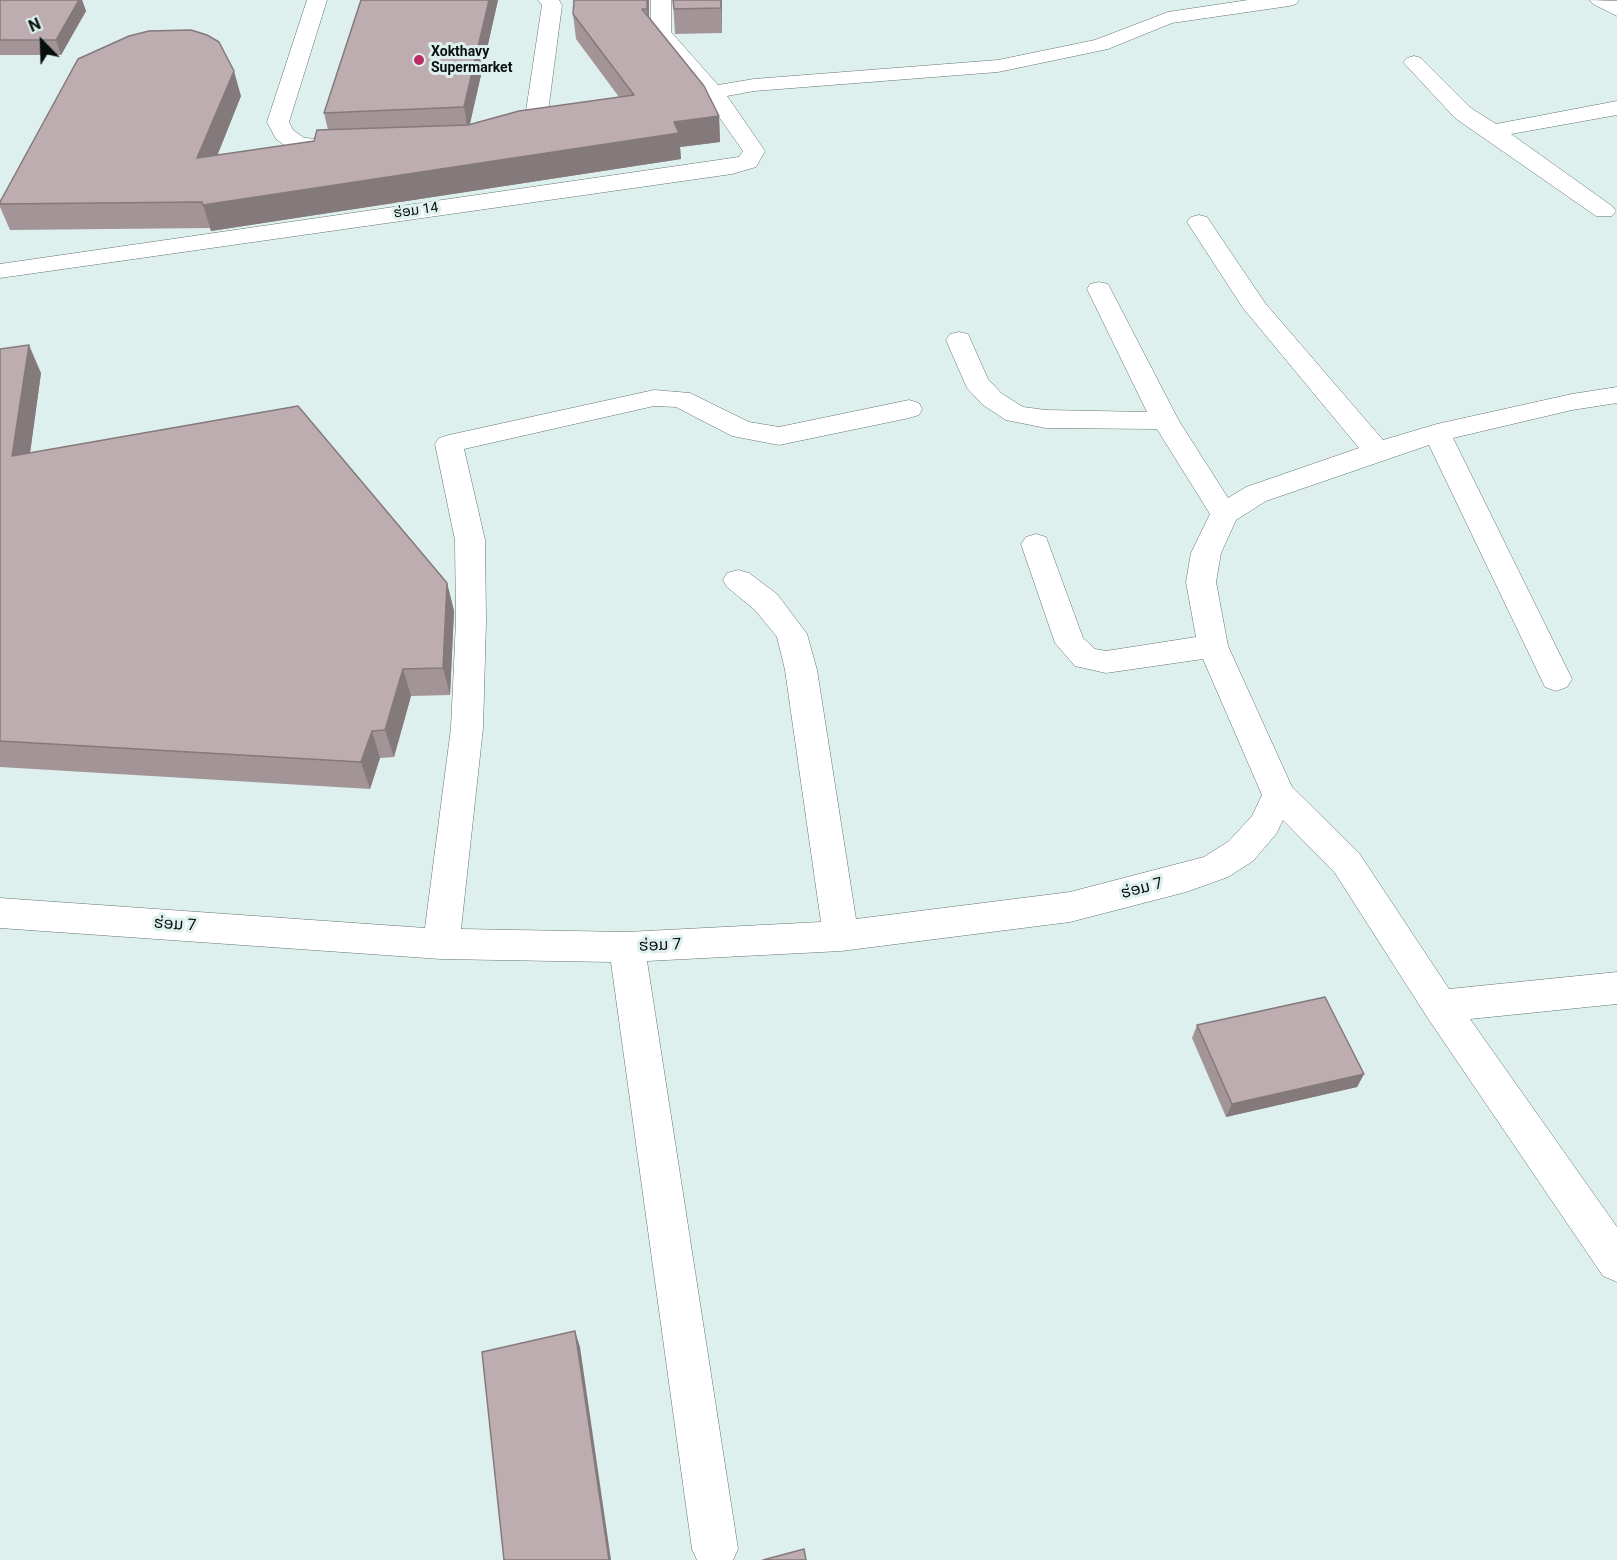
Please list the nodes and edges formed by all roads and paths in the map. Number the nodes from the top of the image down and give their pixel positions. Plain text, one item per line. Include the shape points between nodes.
1 (317, 0) edge
2 (548, 0) edge
3 (661, 0) edge
4 (1289, 0) edge
5 (1600, 0) edge
6 (1617, 10) edge
7 (1414, 62) dead end
8 (713, 92) junction
9 (1617, 108) edge
10 (1492, 131) junction
11 (481, 140) edge
12 (357, 146) edge
13 (1604, 211) dead end
14 (1199, 222) dead end
15 (0, 271) edge
16 (1098, 289) dead end
17 (959, 340) dead end
18 (1617, 395) edge
19 (909, 410) dead end
20 (1165, 421) junction
21 (1437, 433) junction
22 (1377, 451) junction
23 (1224, 514) junction
24 (1036, 544) dead end
25 (738, 580) dead end
26 (1213, 646) junction
27 (1556, 679) dead end
28 (1279, 795) junction
29 (0, 913) edge
30 (840, 936) junction
31 (441, 944) junction
32 (627, 947) junction
33 (1617, 988) edge
34 (1440, 1006) junction
35 (1617, 1262) edge
36 (715, 1549) dead end

1 - 12 street via 279,128 299,145
2 - 11 street via 552,5 537,112 516,130
3 - 8 street via 661,33
4 - 8 street via 1168,18 1101,45 998,66 754,85
5 - 6 street
7 - 10 street via 1463,113
8 - 15 street, ຮ່ອມ 14 via 754,151 748,162
9 - 10 street
10 - 13 street
14 - 22 street via 1256,308
16 - 20 street
17 - 20 street via 976,382 992,399 1016,414 1046,419
18 - 21 street
19 - 31 street via 779,436 742,430 681,399 654,398 449,444 470,540 471,621 467,728
20 - 23 street
21 - 22 street
21 - 27 street
22 - 23 street via 1256,494
23 - 26 street via 1206,553 1201,582
24 - 26 street via 1070,643 1086,658 1106,662
25 - 30 street via 766,602 792,634 801,670
26 - 28 street
28 - 30 street, ຮ່ອມ 7 via 1264,825 1241,851 1216,867 1186,878 1070,907
28 - 34 street via 1347,863
29 - 31 street, ຮ່ອມ 7
30 - 32 street, ຮ່ອມ 7
31 - 32 street, ຮ່ອມ 7
32 - 36 street
33 - 34 street
34 - 35 street

